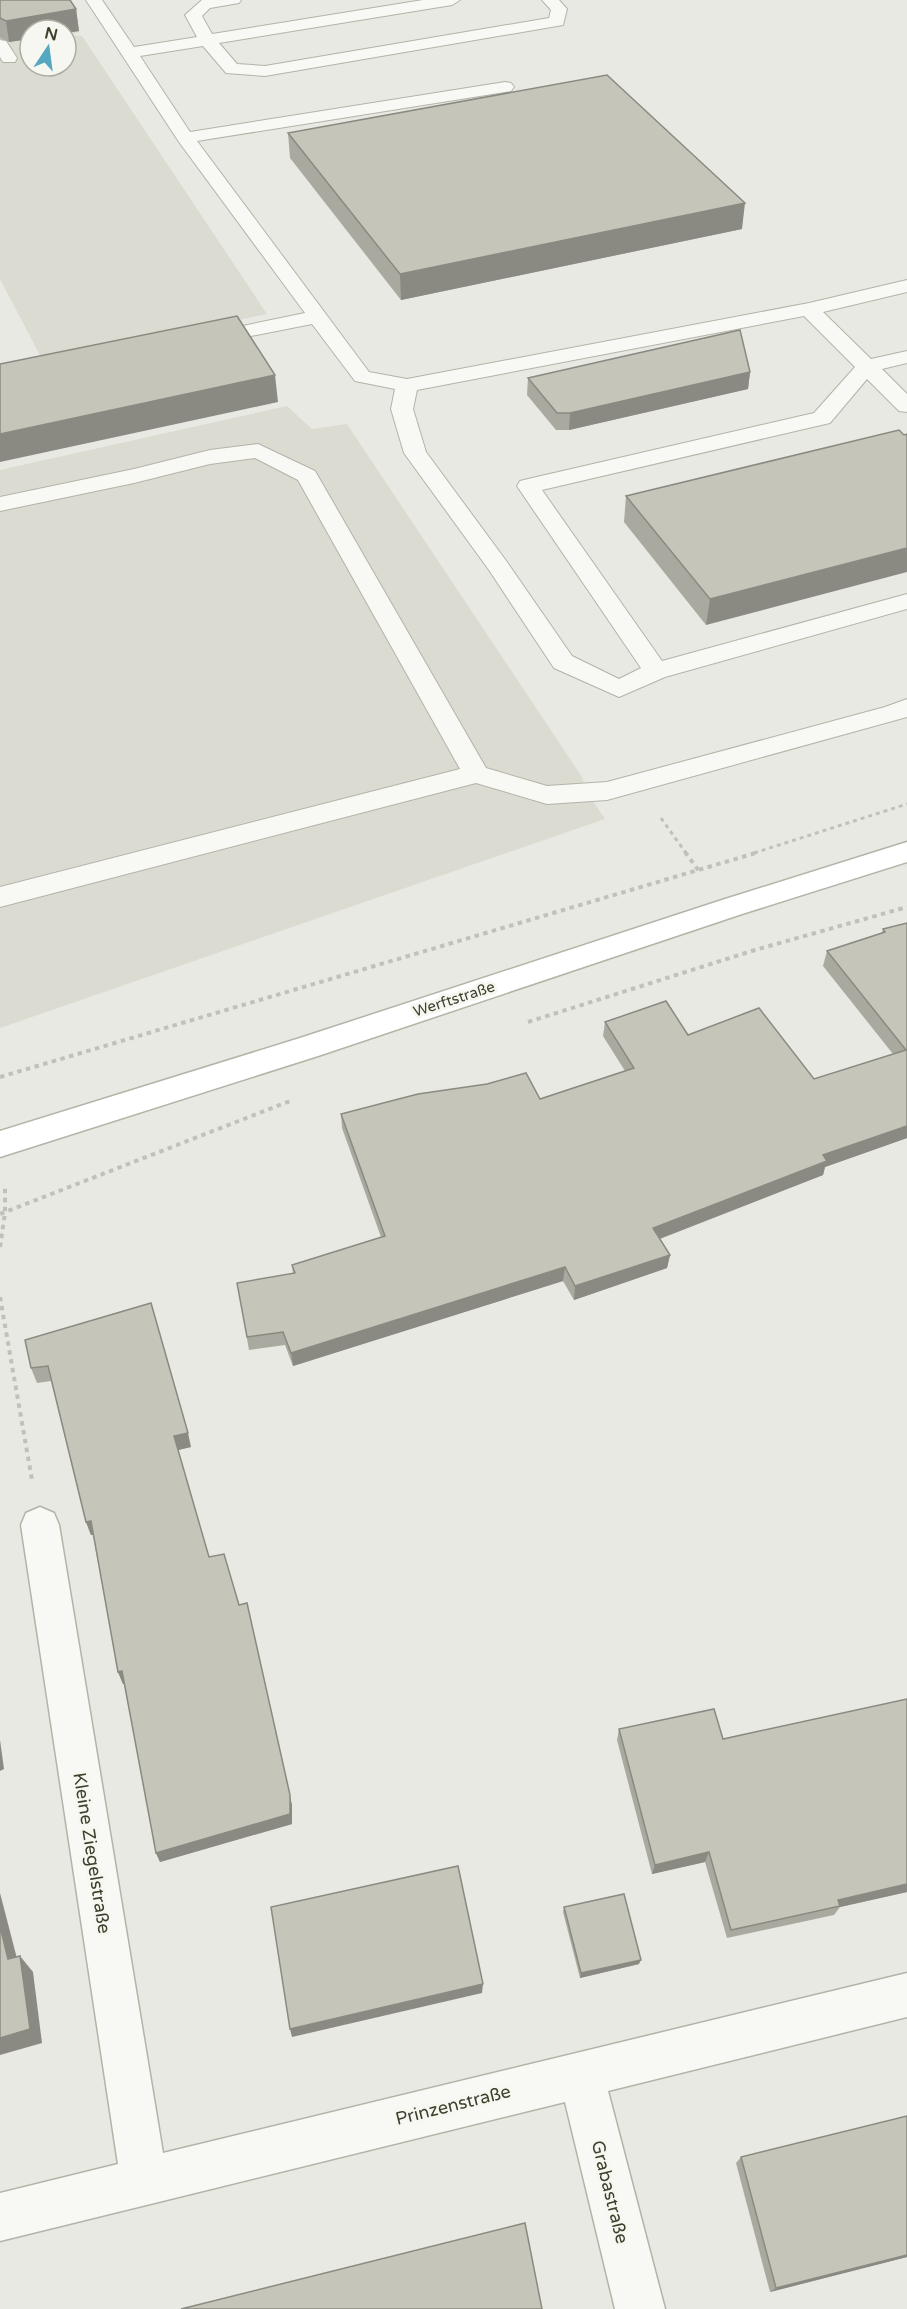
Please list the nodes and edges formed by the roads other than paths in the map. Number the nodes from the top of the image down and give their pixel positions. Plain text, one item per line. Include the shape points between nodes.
1 (94, 0) edge
2 (233, 0) edge
3 (452, 0) edge
4 (550, 0) edge
5 (208, 41) junction
6 (130, 53) junction
7 (505, 87) dead end
8 (184, 138) junction
9 (907, 286) edge
10 (809, 309) junction
11 (317, 317) junction
12 (188, 343) edge
13 (907, 357) edge
14 (867, 366) junction
15 (407, 385) junction
16 (907, 406) edge
17 (0, 504) edge
18 (907, 601) edge
19 (656, 671) junction
20 (907, 707) edge
21 (476, 774) junction
22 (907, 852) edge
23 (0, 897) edge
24 (2, 1144) edge
25 (40, 1525) road end
26 (907, 1995) edge
27 (581, 2074) junction
28 (144, 2181) junction
29 (0, 2217) edge
30 (640, 2309) edge

1 - 6 lane
2 - 5 lane via 205,4 193,15
3 - 5 lane
4 - 5 lane via 559,9 557,22 265,71 232,69
5 - 6 lane
6 - 8 lane
7 - 8 lane
8 - 11 lane
9 - 10 lane
10 - 14 lane
10 - 15 lane
11 - 12 lane
11 - 15 lane via 362,377
13 - 14 lane
14 - 16 lane
14 - 19 lane via 822,418 528,486
15 - 19 lane via 402,409 416,453 563,662 619,689
17 - 21 lane via 210,457 258,452 308,476
18 - 19 lane
20 - 21 lane via 607,791 547,795
21 - 23 lane
22 - 24 main road, Werftstraße
25 - 28 street, Kleine Ziegelstraße
26 - 27 street, Prinzenstraße
27 - 28 street, Prinzenstraße
27 - 30 street, Grabastraße
28 - 29 street, Prinzenstraße

